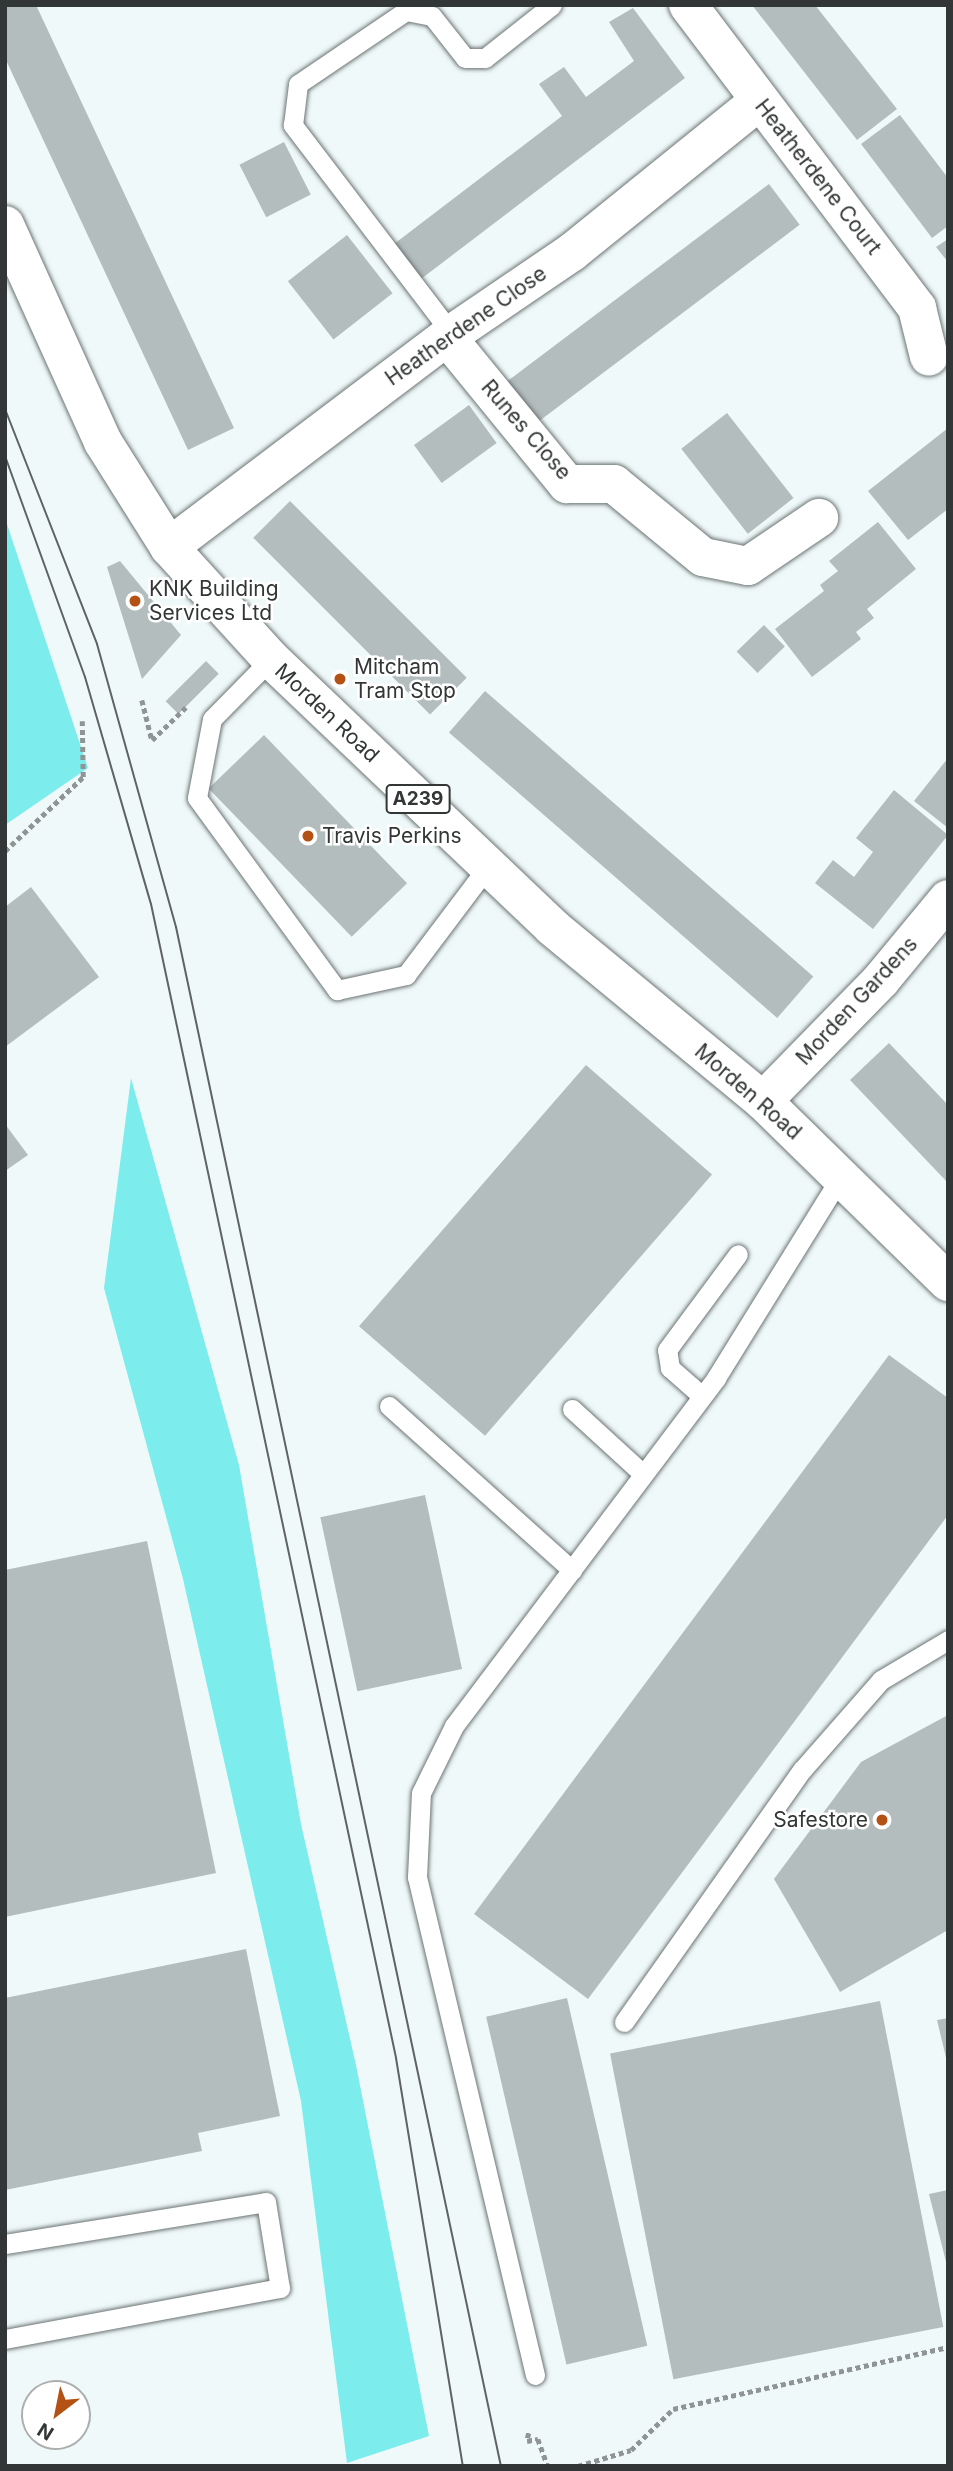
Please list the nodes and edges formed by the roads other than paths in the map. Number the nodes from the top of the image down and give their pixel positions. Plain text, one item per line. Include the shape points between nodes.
1 (551, 5) edge
2 (688, 5) edge
3 (759, 101) junction
4 (5, 225) edge
5 (449, 335) junction
6 (939, 358) edge
7 (819, 518) dead end
8 (169, 547) junction
9 (271, 659) junction
10 (488, 866) junction
11 (948, 899) edge
12 (763, 1101) junction
13 (842, 1175) junction
14 (738, 1254) dead end
15 (948, 1282) edge
16 (702, 1395) junction
17 (389, 1406) dead end
18 (572, 1409) dead end
19 (643, 1474) junction
20 (572, 1570) junction
21 (948, 1640) edge
22 (624, 2021) dead end
23 (5, 2244) edge
24 (5, 2339) edge
25 (536, 2375) dead end

1 - 5 lane via 485,58 465,58 432,16 406,11 298,84 293,125
2 - 3 street, Heatherdene Court
3 - 5 street, Heatherdene Close via 572,252
3 - 6 street, Heatherdene Court via 917,308
4 - 8 street, Morden Road / A239 via 103,442
5 - 7 street, Runes Close via 567,484 614,484 703,557 748,566
5 - 8 street, Heatherdene Close
8 - 9 street, Morden Road / A239
9 - 10 street, Morden Road / A239
9 - 10 lane via 212,719 197,798 337,989 406,975
10 - 12 street, Morden Road / A239 via 552,927
11 - 12 street, Morden Gardens via 881,980
12 - 13 street, Morden Road / A239
13 - 15 street, Morden Road / A239
13 - 16 lane
14 - 16 lane via 667,1350 670,1368
16 - 19 lane
17 - 20 lane
18 - 19 lane
19 - 20 lane
20 - 25 lane via 454,1726 421,1793 419,1829 417,1877
21 - 22 lane via 881,1680 802,1770
23 - 24 lane via 266,2202 280,2288

